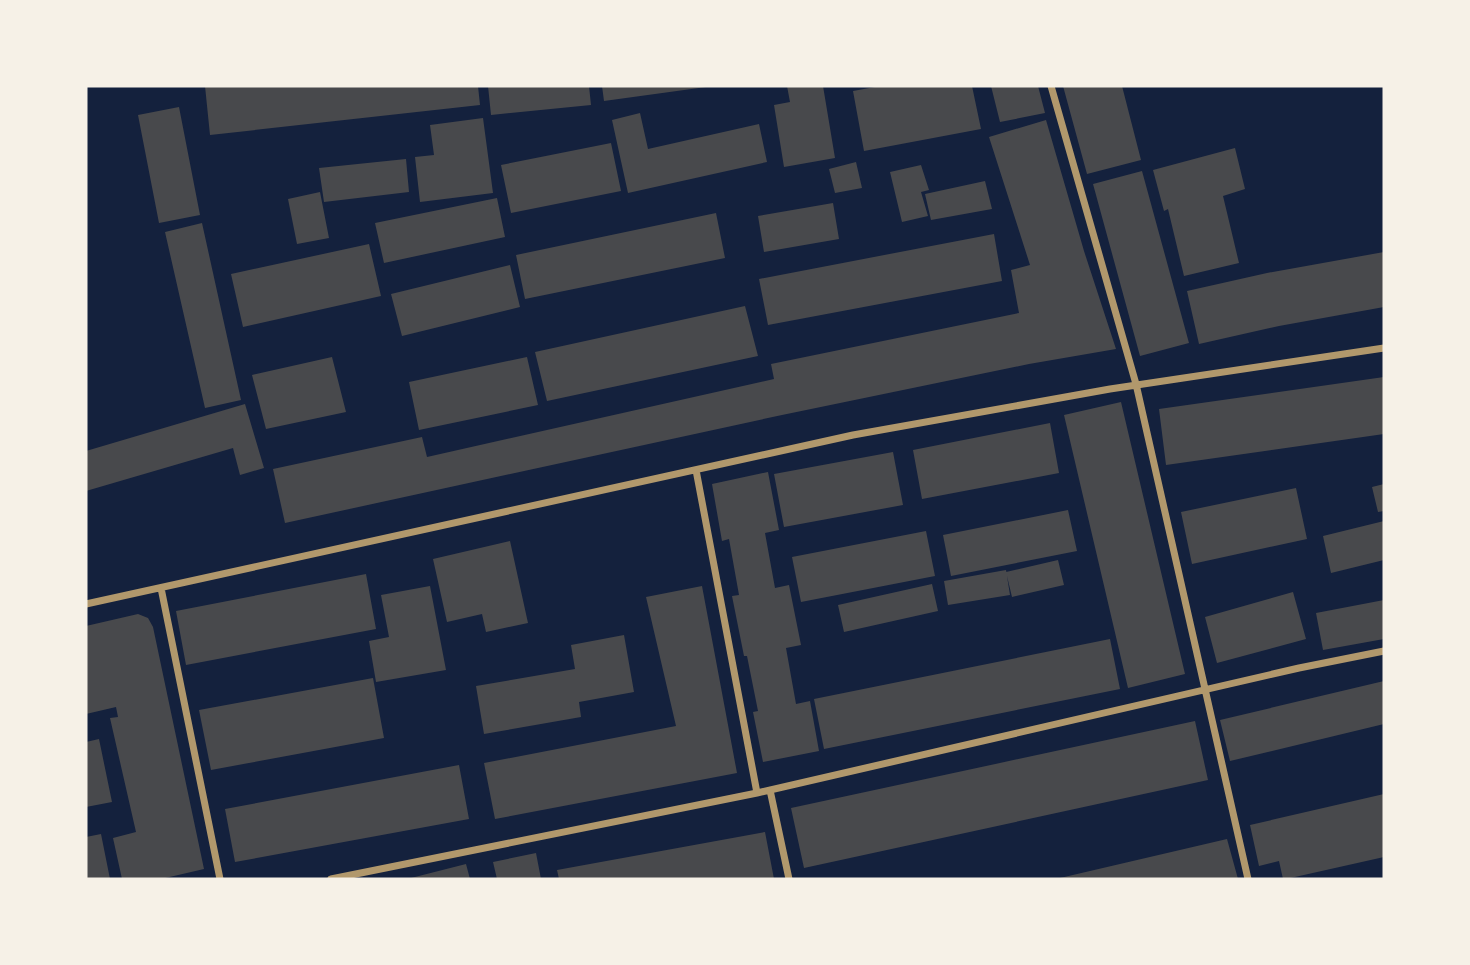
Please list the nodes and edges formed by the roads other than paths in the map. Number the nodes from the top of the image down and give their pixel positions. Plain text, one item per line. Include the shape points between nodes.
1 (1051, 86) edge
2 (1384, 348) edge
3 (1136, 384) junction
4 (696, 470) junction
5 (161, 588) junction
6 (86, 604) edge
7 (1384, 651) edge
8 (1204, 690) junction
9 (770, 790) junction
10 (757, 793) junction
11 (219, 879) edge
12 (331, 879) edge
13 (789, 879) edge
14 (1248, 879) edge

1 - 3 street
2 - 3 street
3 - 4 street via 853,435
3 - 8 street
4 - 5 street
4 - 10 street
5 - 6 street
5 - 11 street
7 - 8 street
8 - 9 street
8 - 14 street
9 - 10 street
9 - 13 street
10 - 12 street

